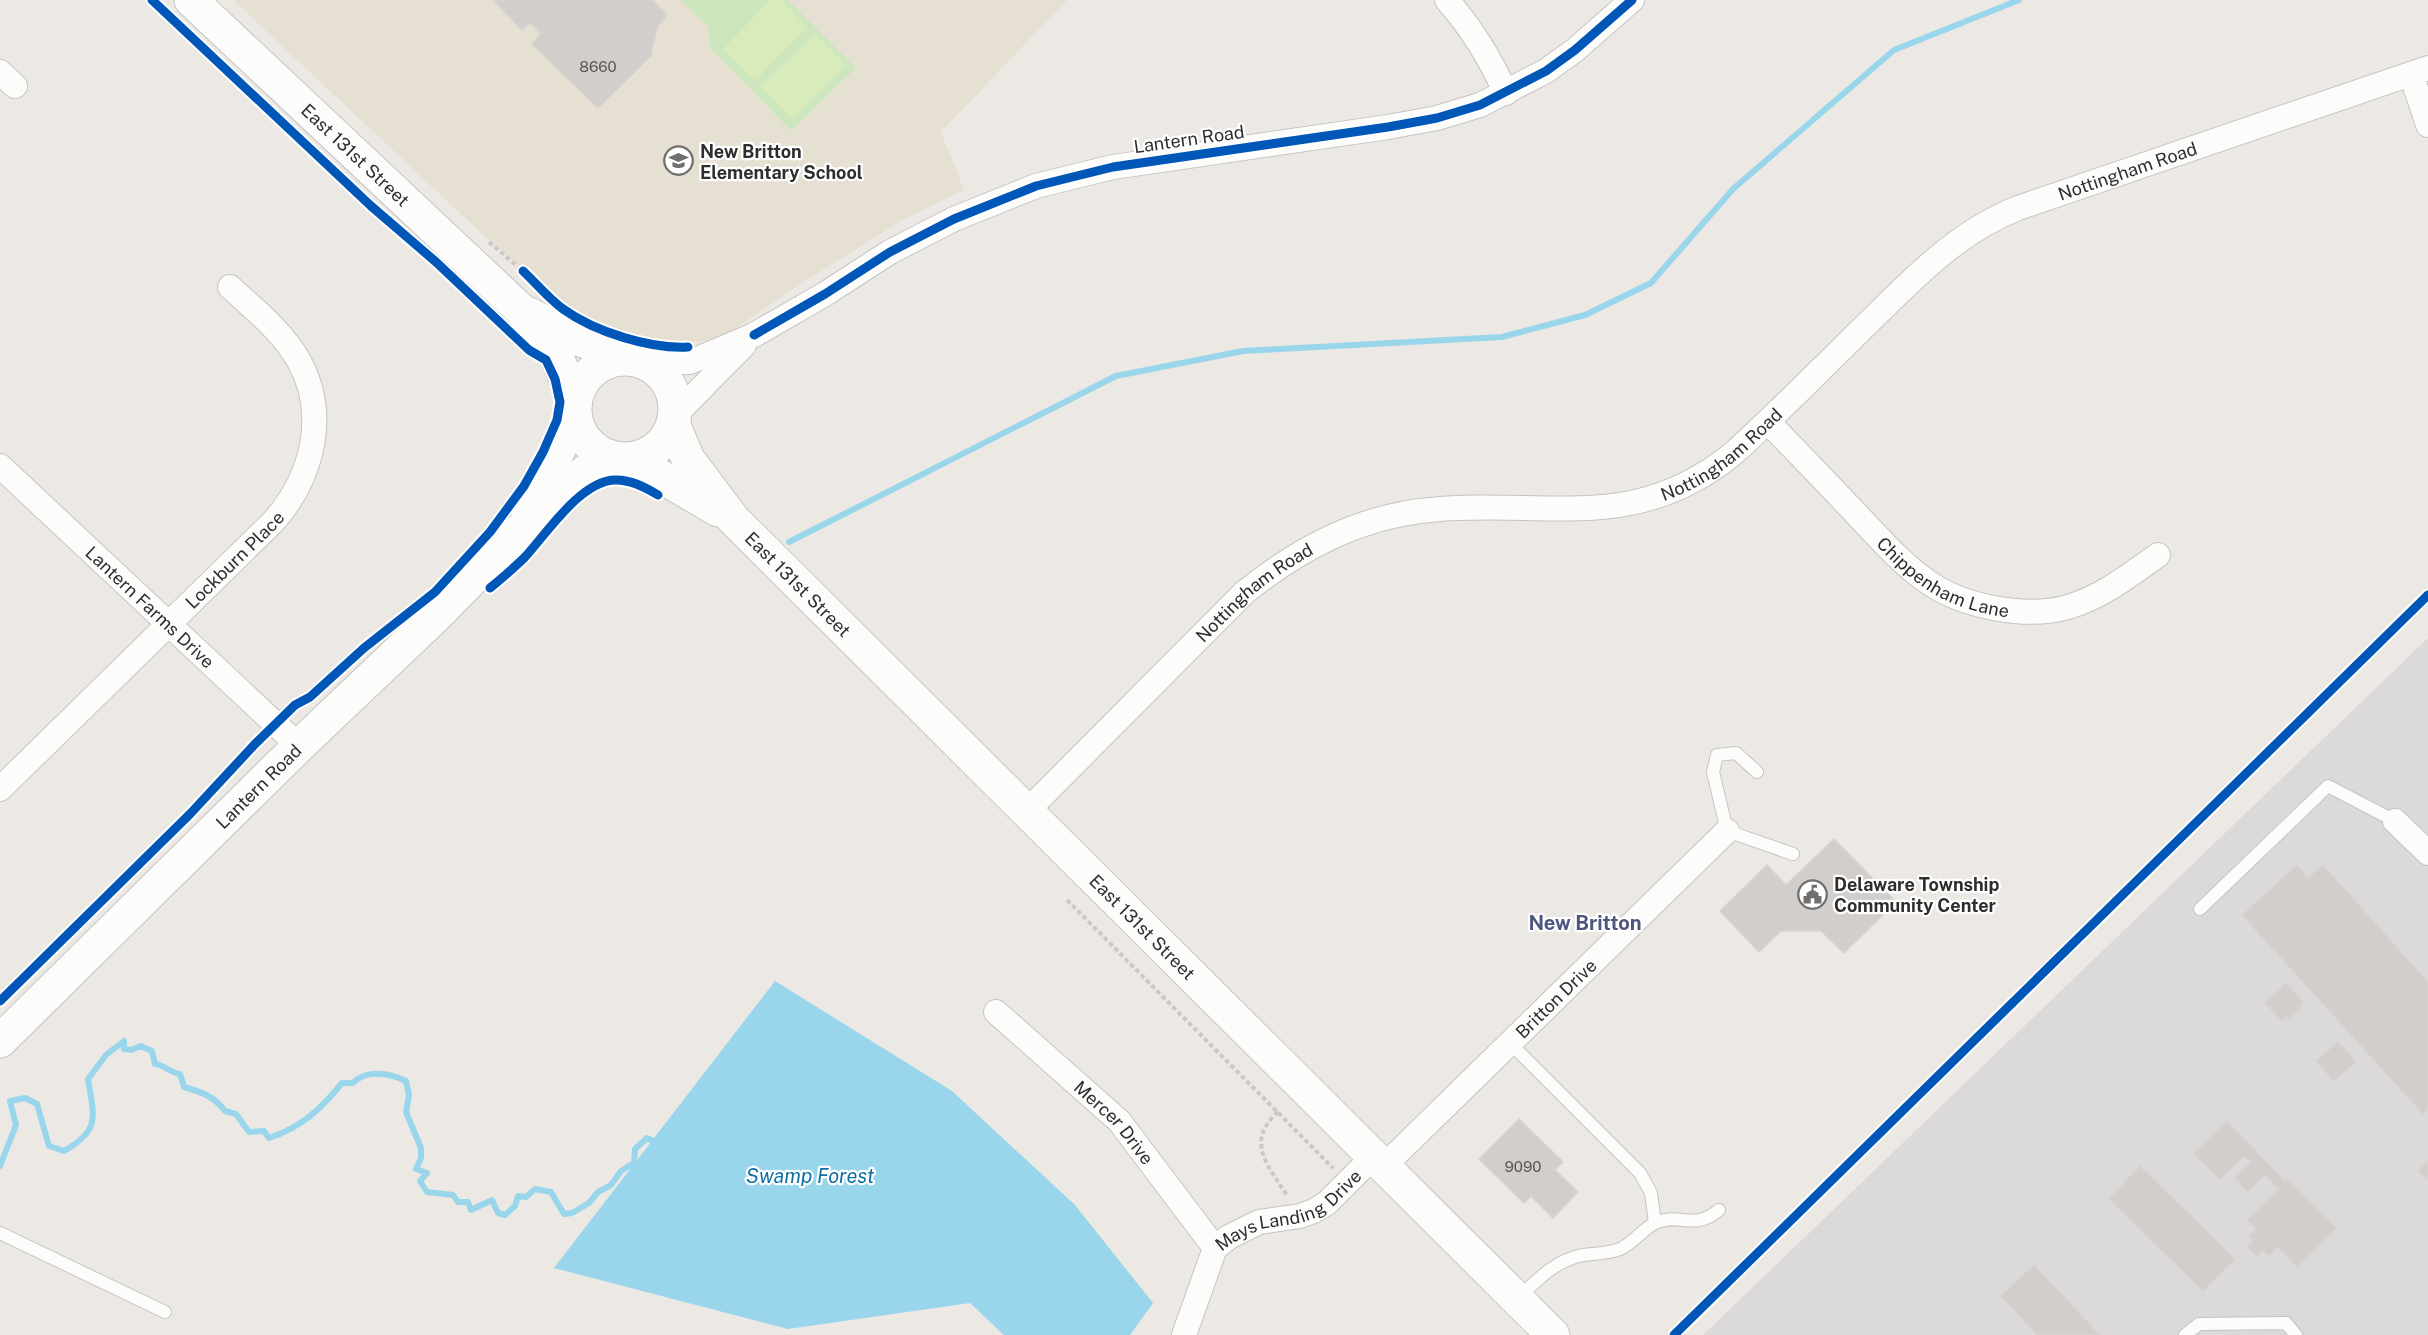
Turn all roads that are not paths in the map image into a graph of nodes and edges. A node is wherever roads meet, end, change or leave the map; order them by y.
1 (191, 0) edge
2 (1447, 0) edge
3 (1632, 0) edge
4 (2419, 71) edge
5 (1506, 93) junction
6 (2428, 125) edge
7 (230, 287) dead end
8 (522, 310) junction
9 (754, 335) junction
10 (638, 361) junction
11 (575, 410) junction
12 (674, 420) junction
13 (1768, 422) junction
14 (622, 458) junction
15 (0, 466) edge
16 (733, 519) junction
17 (517, 533) junction
18 (2158, 555) dead end
19 (169, 624) junction
20 (299, 746) junction
21 (1757, 772) dead end
22 (0, 789) edge
23 (1027, 811) junction
24 (2395, 821) joint
25 (1727, 831) junction
26 (2428, 853) edge
27 (1793, 854) dead end
28 (2200, 909) dead end
29 (996, 1012) dead end
30 (0, 1041) edge
31 (1510, 1043) junction
32 (1379, 1161) junction
33 (1719, 1210) dead end
34 (1655, 1223) junction
35 (0, 1233) edge
36 (1215, 1248) junction
37 (1517, 1299) junction
38 (165, 1312) dead end
39 (1184, 1335) edge
40 (1553, 1335) edge
41 (2185, 1335) edge
42 (2296, 1335) edge

1 - 8 street, East 131st Street
2 - 5 street
3 - 5 street, Lantern Road
4 - 6 street
4 - 13 street, Nottingham Road
5 - 9 street, Lantern Road
7 - 19 street, Lockburn Place
8 - 10 street, East 131st Street
8 - 11 street, East 131st Street
9 - 10 street, Lantern Road
9 - 12 street, Lantern Road
10 - 11 street
10 - 12 street
11 - 14 street
11 - 17 street, Lantern Road
12 - 14 street
12 - 16 street, East 131st Street
13 - 18 street, Chippenham Lane
13 - 23 street, Nottingham Road
14 - 16 street, East 131st Street
14 - 17 street, Lantern Road
15 - 19 street, Lantern Farms Drive
16 - 23 street, East 131st Street
17 - 20 street, Lantern Road
19 - 20 street, Lantern Farms Drive
19 - 22 street, Lockburn Place
20 - 30 street, Lantern Road
21 - 25 lane
23 - 32 street, East 131st Street
24 - 26 street
24 - 28 lane
25 - 27 lane
25 - 31 street, Britton Drive
29 - 36 street, Mercer Drive
31 - 32 street, Britton Drive
31 - 34 lane
32 - 36 street, Mays Landing Drive
32 - 37 street, East 131st Street
33 - 34 lane
34 - 37 lane
35 - 38 lane
36 - 39 street, Mays Landing Drive
37 - 40 street, East 131st Street
41 - 42 lane

